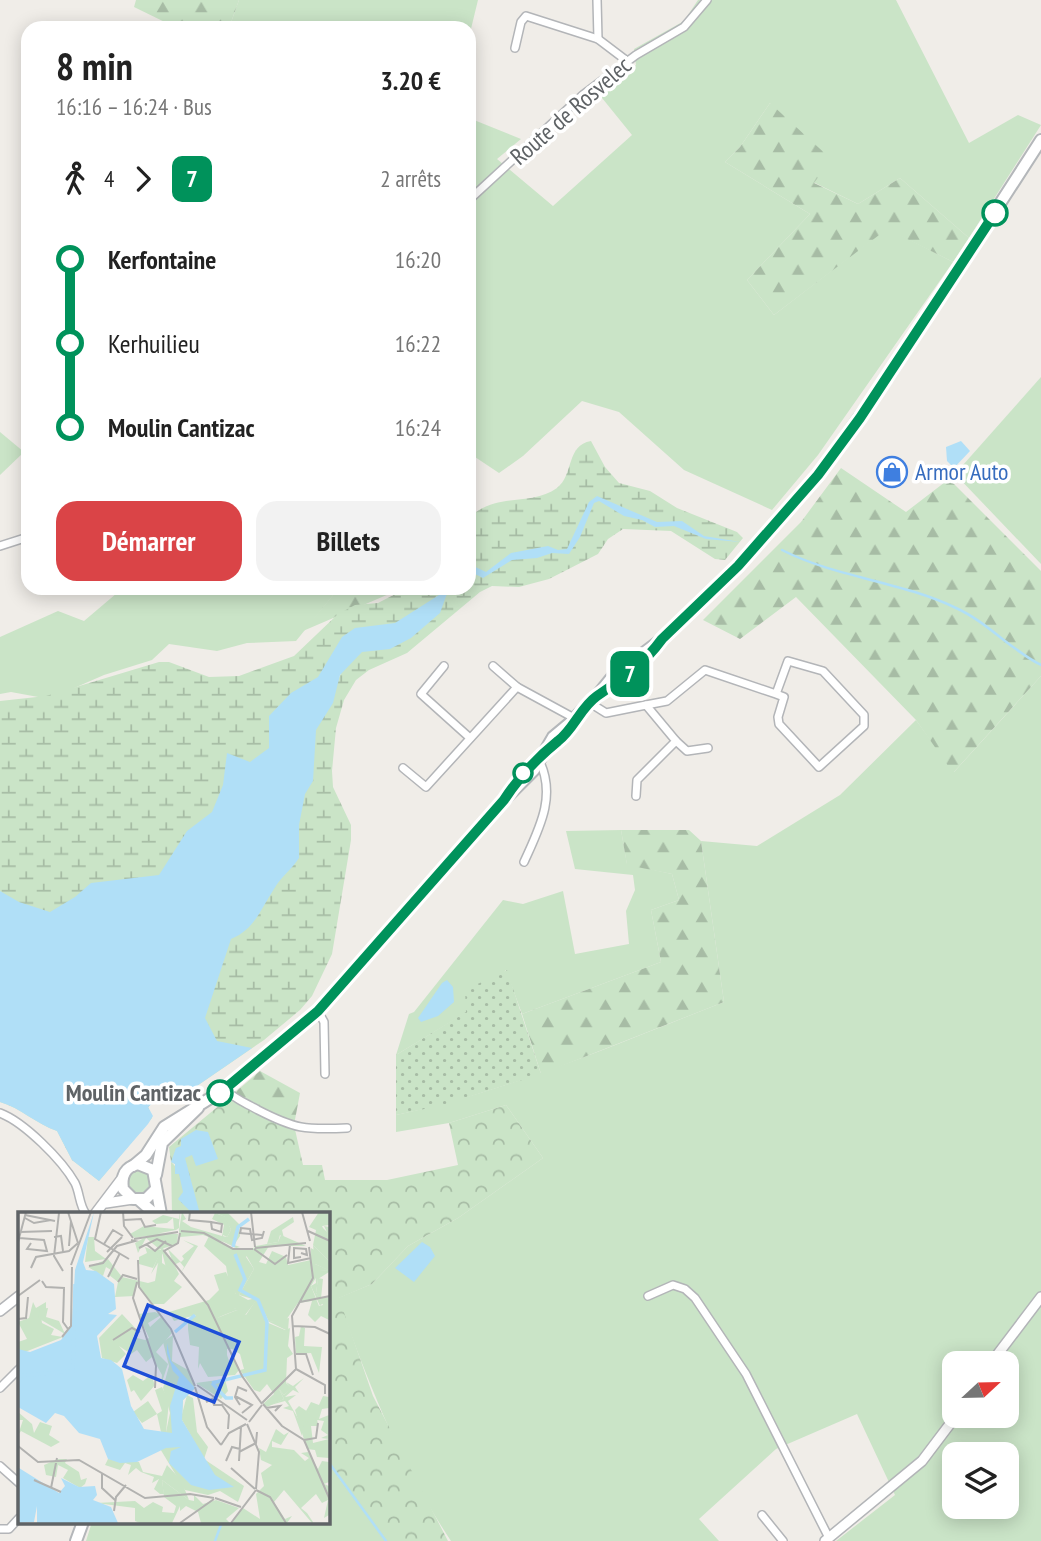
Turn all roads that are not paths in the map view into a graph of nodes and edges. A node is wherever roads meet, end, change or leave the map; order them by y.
1 (597, 0) edge
2 (707, 0) edge
3 (598, 39) junction
4 (516, 48) dead end
5 (627, 61) junction
6 (1041, 140) edge
7 (476, 194) edge
8 (21, 539) edge
9 (0, 546) edge
10 (444, 666) dead end
11 (493, 666) dead end
12 (517, 687) junction
13 (776, 694) junction
14 (593, 700) junction
15 (646, 705) junction
16 (573, 720) junction
17 (470, 738) junction
18 (677, 741) junction
19 (708, 748) dead end
20 (537, 761) junction
21 (402, 768) dead end
22 (636, 796) dead end
23 (524, 862) dead end
24 (318, 1011) junction
25 (325, 1074) dead end
26 (225, 1089) junction
27 (198, 1108) junction
28 (0, 1113) edge
29 (347, 1128) dead end
30 (133, 1166) junction
31 (124, 1175) junction
32 (156, 1175) junction
33 (156, 1189) junction
34 (136, 1199) junction
35 (104, 1204) junction
36 (85, 1212) edge
37 (97, 1212) edge
38 (152, 1212) edge
39 (161, 1212) edge
40 (648, 1296) dead end
41 (18, 1297) edge
42 (1041, 1297) edge
43 (0, 1311) edge
44 (1000, 1351) edge
45 (18, 1370) edge
46 (0, 1388) edge
47 (947, 1428) edge
48 (0, 1466) edge
49 (18, 1482) edge
50 (762, 1515) dead end
51 (18, 1519) edge
52 (82, 1524) edge
53 (0, 1529) edge
54 (827, 1539) edge
55 (76, 1541) edge
56 (783, 1541) edge

1 - 3 street
2 - 5 street, Route de Rosvelec
3 - 4 street
3 - 5 street
5 - 7 street, Route de Rosvelec
6 - 14 main road
8 - 9 street
10 - 17 street
11 - 12 street
12 - 16 street
12 - 17 street
13 - 13 street
13 - 15 street
14 - 15 street
14 - 16 main road
15 - 18 street
16 - 20 main road
17 - 21 street
18 - 19 street
18 - 22 street
20 - 23 street
20 - 24 main road
24 - 25 street
24 - 26 main road
26 - 27 main road
26 - 29 street
27 - 30 main road
27 - 32 main road
28 - 36 street
30 - 31 main road
30 - 32 main road
31 - 34 main road
31 - 35 street
32 - 33 main road
33 - 34 main road
33 - 39 main road
34 - 35 street
34 - 38 main road
35 - 37 street
40 - 54 street
41 - 43 street
42 - 44 street
45 - 46 street
47 - 54 street
48 - 49 street
50 - 56 street
51 - 53 street
52 - 55 main road

